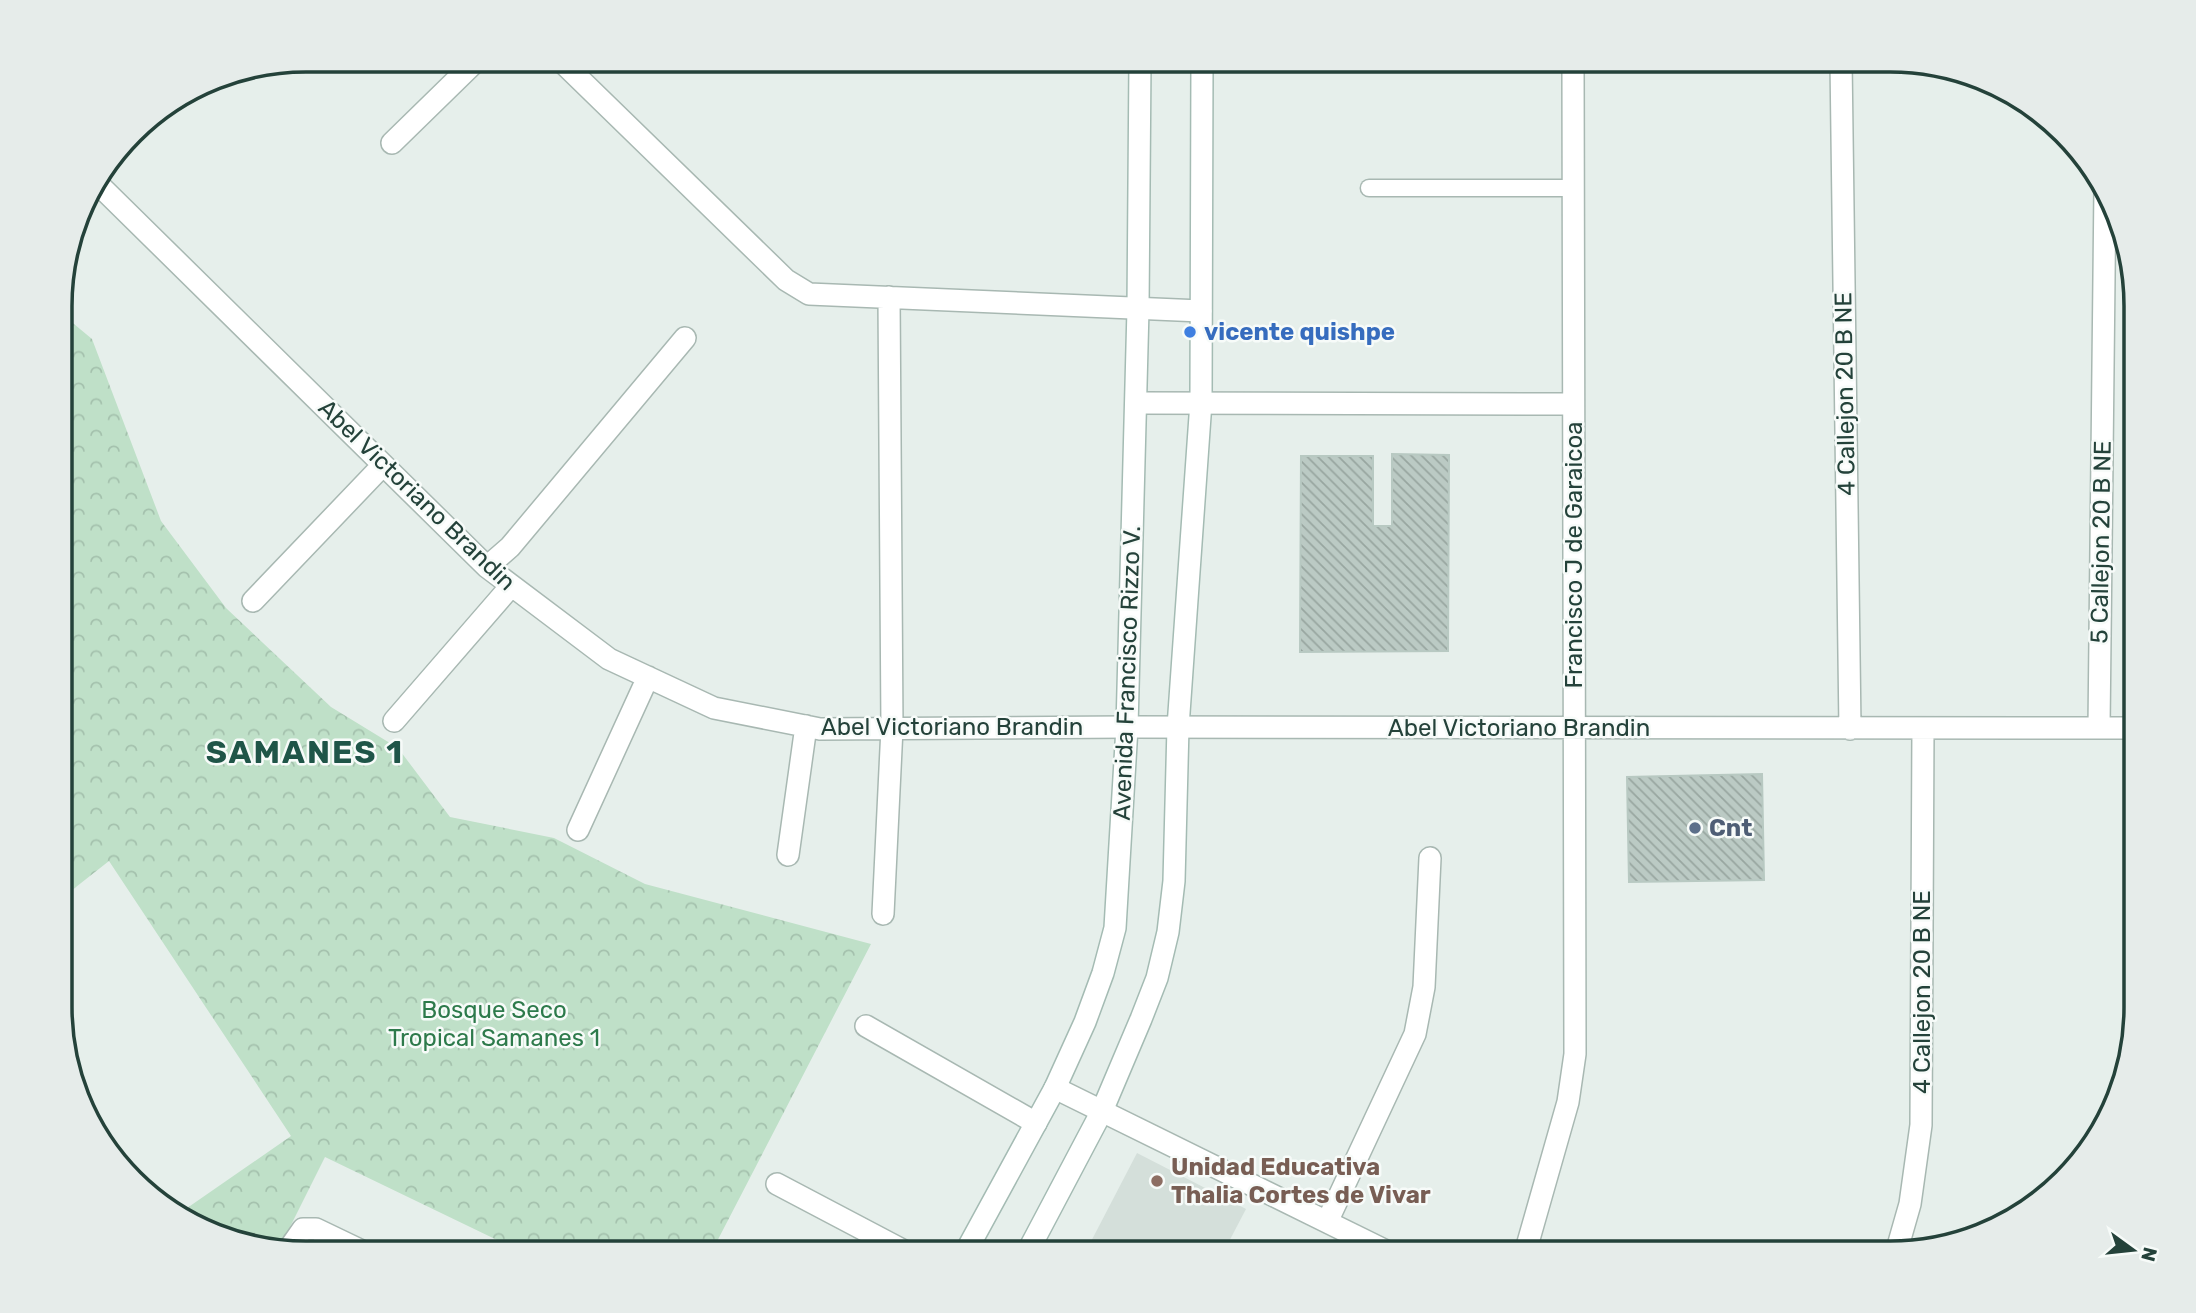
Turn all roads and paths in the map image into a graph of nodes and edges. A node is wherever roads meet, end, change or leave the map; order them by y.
1 (465, 72) edge
2 (572, 72) edge
3 (1140, 72) edge
4 (1202, 72) edge
5 (1573, 72) edge
6 (1841, 72) edge
7 (392, 143) dead end
8 (1369, 188) dead end
9 (1573, 188) junction
10 (103, 189) edge
11 (2105, 213) edge
12 (889, 297) junction
13 (1138, 309) junction
14 (1201, 311) junction
15 (685, 338) dead end
16 (1202, 402) junction
17 (1136, 403) junction
18 (1573, 404) junction
19 (383, 465) junction
20 (487, 567) junction
21 (511, 586) junction
22 (253, 601) dead end
23 (648, 677) junction
24 (394, 721) dead end
25 (806, 726) junction
26 (1127, 727) junction
27 (1178, 727) junction
28 (892, 728) junction
29 (1574, 728) junction
30 (1923, 728) junction
31 (2099, 728) junction
32 (1850, 729) junction
33 (2124, 729) edge
34 (578, 830) dead end
35 (788, 855) dead end
36 (1430, 858) dead end
37 (883, 915) dead end
38 (866, 1026) dead end
39 (1055, 1088) junction
40 (1102, 1111) junction
41 (1036, 1123) junction
42 (777, 1184) dead end
43 (1327, 1222) junction
44 (295, 1240) edge
45 (340, 1241) edge
46 (885, 1241) edge
47 (972, 1241) edge
48 (1033, 1241) edge
49 (1366, 1241) edge
50 (1528, 1241) edge
51 (1899, 1241) edge

1 - 7 street
2 - 12 street
3 - 13 street, Avenida Francisco Rizzo V.
4 - 14 street
5 - 9 street, Francisco J de Garaicoa
6 - 32 street, 4 Callejon 20 B NE
8 - 9 lane
9 - 18 street, Francisco J de Garaicoa
10 - 19 street, Abel Victoriano Brandin
11 - 31 street, 5 Callejon 20 B NE
12 - 13 street
12 - 28 street
13 - 14 street
13 - 17 street, Avenida Francisco Rizzo V.
14 - 16 street
15 - 20 street
16 - 17 street
16 - 18 street
16 - 27 street
17 - 26 street, Avenida Francisco Rizzo V.
18 - 29 street, Francisco J de Garaicoa
19 - 20 street, Abel Victoriano Brandin
19 - 22 street
20 - 21 street, Abel Victoriano Brandin
21 - 23 street, Abel Victoriano Brandin
21 - 24 street
23 - 25 street, Abel Victoriano Brandin
23 - 34 street
25 - 28 street, Abel Victoriano Brandin
25 - 35 street
26 - 27 street, Abel Victoriano Brandin
26 - 28 street, Abel Victoriano Brandin
26 - 39 street, Avenida Francisco Rizzo V.
27 - 29 street, Abel Victoriano Brandin
27 - 40 street
28 - 37 street
29 - 32 street, Abel Victoriano Brandin
29 - 50 street, Francisco J de Garaicoa
30 - 31 street, Abel Victoriano Brandin
30 - 32 street, Abel Victoriano Brandin
30 - 51 street, 4 Callejon 20 B NE
31 - 33 street, Abel Victoriano Brandin
36 - 43 street
38 - 41 street
39 - 40 street
39 - 41 street, Avenida Francisco Rizzo V.
40 - 43 street
40 - 48 street
41 - 47 street, Avenida Francisco Rizzo V.
42 - 46 street
43 - 49 street
44 - 45 street

